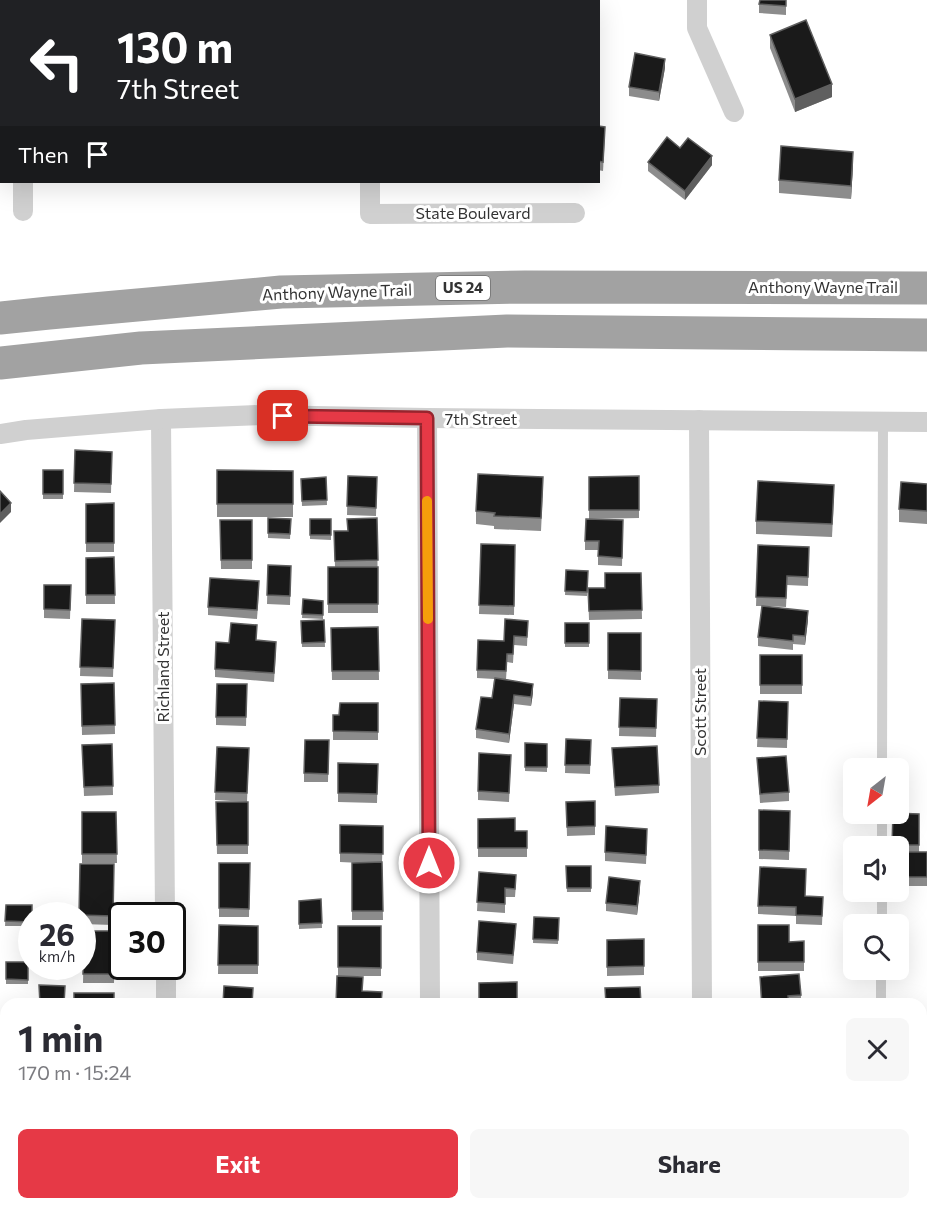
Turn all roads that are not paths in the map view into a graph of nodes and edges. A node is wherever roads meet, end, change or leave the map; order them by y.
1 (697, 0) edge
2 (734, 112) dead end
3 (23, 183) edge
4 (370, 183) edge
5 (23, 210) dead end
6 (576, 213) dead end
7 (927, 288) edge
8 (0, 318) edge
9 (927, 335) edge
10 (0, 363) edge
11 (427, 418) junction
12 (161, 419) junction
13 (699, 420) junction
14 (883, 422) junction
15 (927, 422) edge
16 (0, 434) edge
17 (882, 758) edge
18 (165, 902) edge
19 (165, 980) edge
20 (881, 980) edge
21 (166, 998) edge
22 (430, 998) edge
23 (702, 998) edge
24 (881, 998) edge

1 - 2 street
3 - 5 street
4 - 6 street, State Boulevard
7 - 8 highway, Anthony Wayne Trail / US 24
9 - 10 highway
11 - 12 street, 7th Street
11 - 13 street, 7th Street
11 - 22 street
12 - 16 street, 7th Street
12 - 18 street, Richland Street
13 - 14 street, 7th Street
13 - 23 street, Scott Street
14 - 15 street, 7th Street
14 - 17 lane
19 - 21 street
20 - 24 lane

